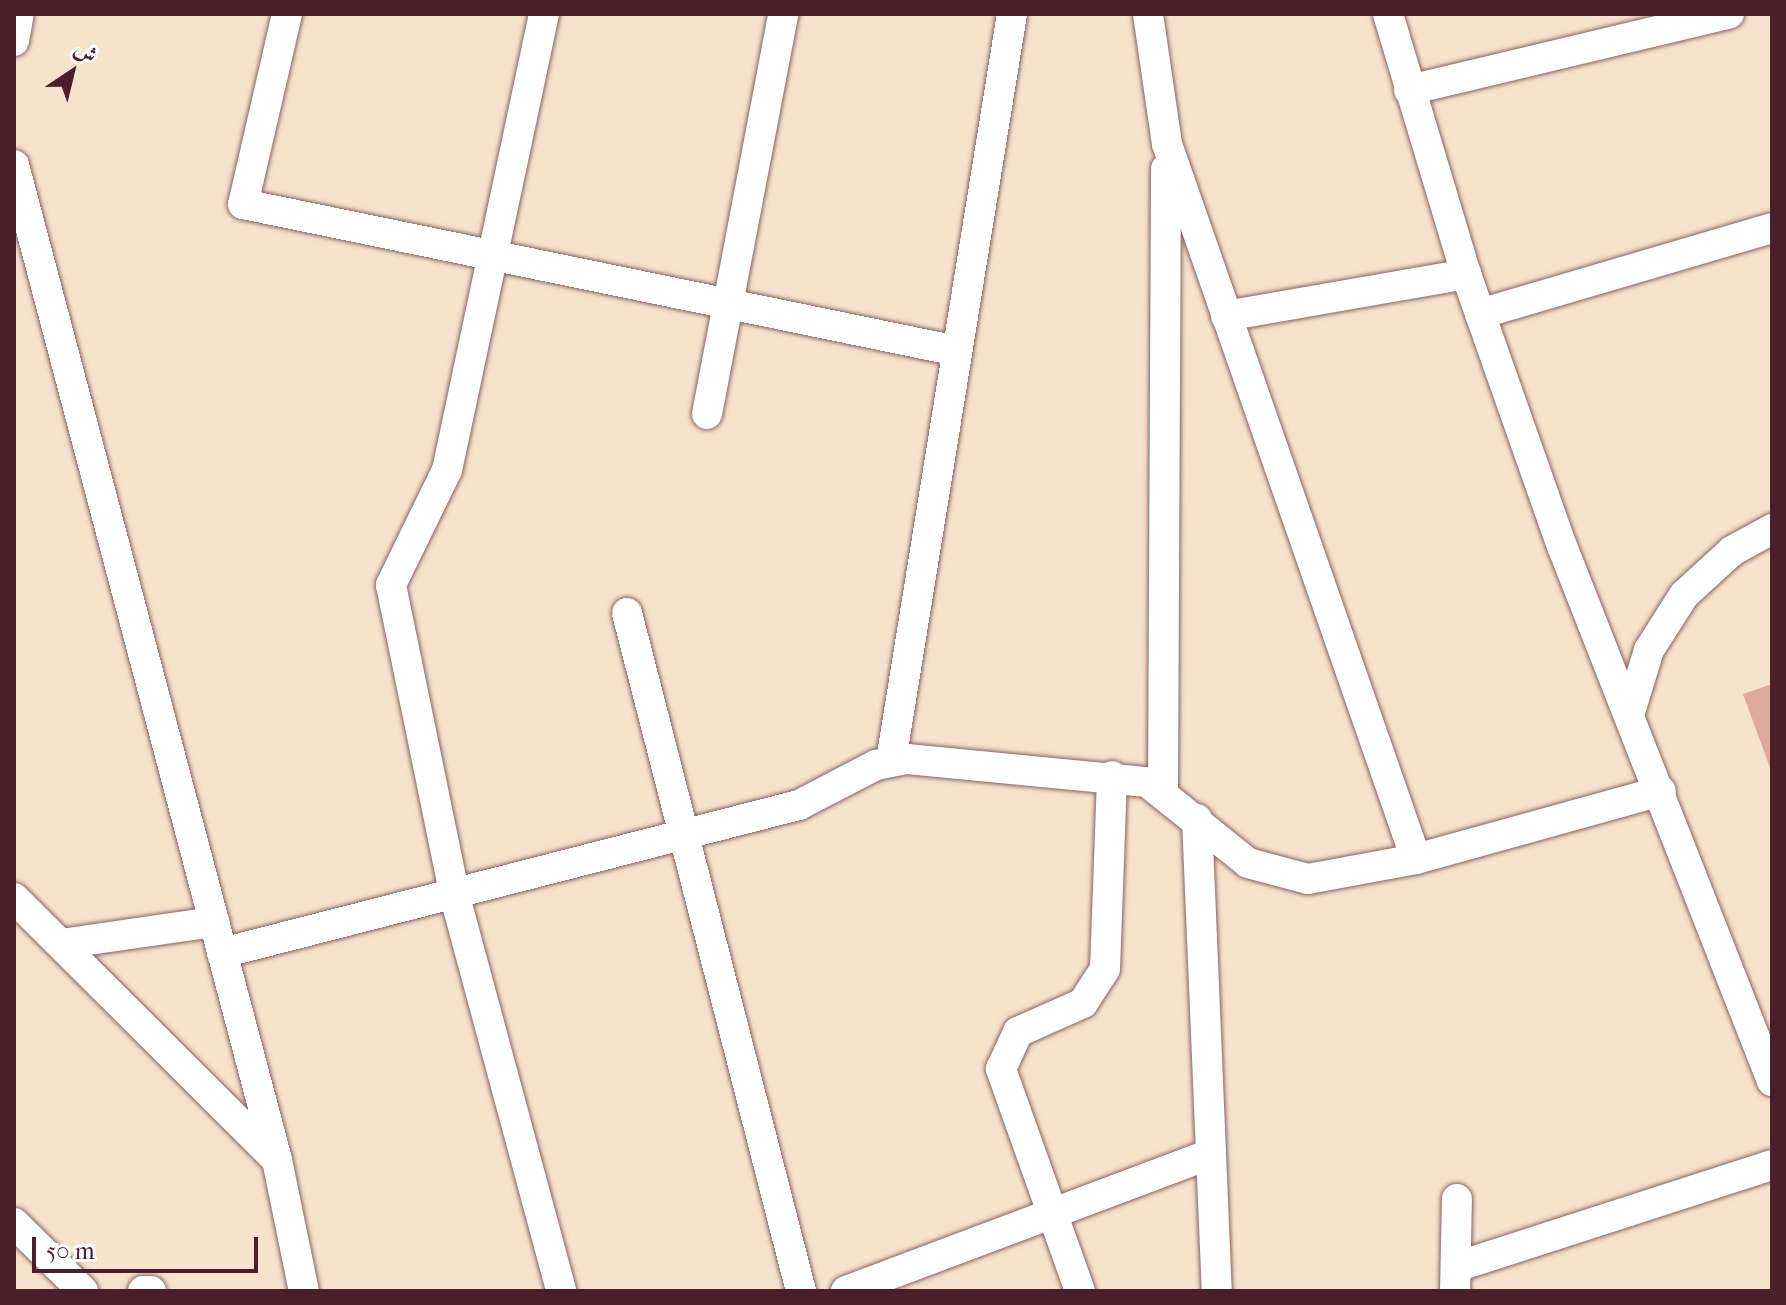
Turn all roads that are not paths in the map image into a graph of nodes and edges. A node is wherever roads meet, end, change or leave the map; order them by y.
1 (19, 14) edge
2 (287, 14) edge
3 (544, 14) edge
4 (783, 14) edge
5 (1012, 14) edge
6 (1148, 14) edge
7 (1388, 14) edge
8 (1729, 14) edge
9 (14, 41) edge
10 (1409, 90) junction
11 (1167, 144) junction
12 (14, 168) edge
13 (1772, 228) edge
14 (491, 255) junction
15 (1466, 274) junction
16 (728, 303) junction
17 (1480, 314) junction
18 (1226, 316) junction
19 (957, 351) junction
20 (707, 414) dead end
21 (1772, 529) edge
22 (627, 613) dead end
23 (1630, 712) junction
24 (891, 761) junction
25 (1112, 776) junction
26 (1163, 790) junction
27 (1661, 791) junction
28 (1197, 819) junction
29 (682, 836) junction
30 (1416, 859) junction
31 (455, 897) junction
32 (19, 915) edge
33 (214, 922) junction
34 (61, 944) junction
35 (222, 953) junction
36 (1772, 1081) edge
37 (1211, 1154) junction
38 (277, 1160) junction
39 (1772, 1165) edge
40 (1457, 1199) dead end
41 (1052, 1214) junction
42 (14, 1223) edge
43 (1455, 1279) edge
44 (83, 1291) edge
45 (143, 1291) edge
46 (151, 1291) edge
47 (304, 1291) edge
48 (561, 1291) edge
49 (801, 1291) edge
50 (846, 1291) edge
51 (1080, 1291) edge
52 (1217, 1291) edge

1 - 9 street
2 - 14 street
3 - 14 street
4 - 16 street
5 - 19 street
6 - 11 street
7 - 10 street
8 - 10 street
10 - 15 street
11 - 18 street
11 - 26 street
12 - 33 street
13 - 17 street
14 - 16 street
14 - 31 street
15 - 17 street
15 - 18 street
16 - 19 street
16 - 20 street
17 - 23 street
18 - 30 street
19 - 24 street
21 - 23 street
22 - 29 street
23 - 27 street
24 - 25 street
24 - 29 street
25 - 26 street
25 - 41 street
26 - 28 street
27 - 30 street
27 - 36 street
28 - 30 street
28 - 37 street
29 - 31 street
29 - 49 street
31 - 35 street
31 - 48 street
32 - 34 street
33 - 34 street
33 - 35 street
34 - 38 street
35 - 38 street
37 - 41 street
37 - 52 street
38 - 47 street
39 - 43 street
40 - 43 street
41 - 50 street
41 - 51 street
42 - 44 street
45 - 46 street

